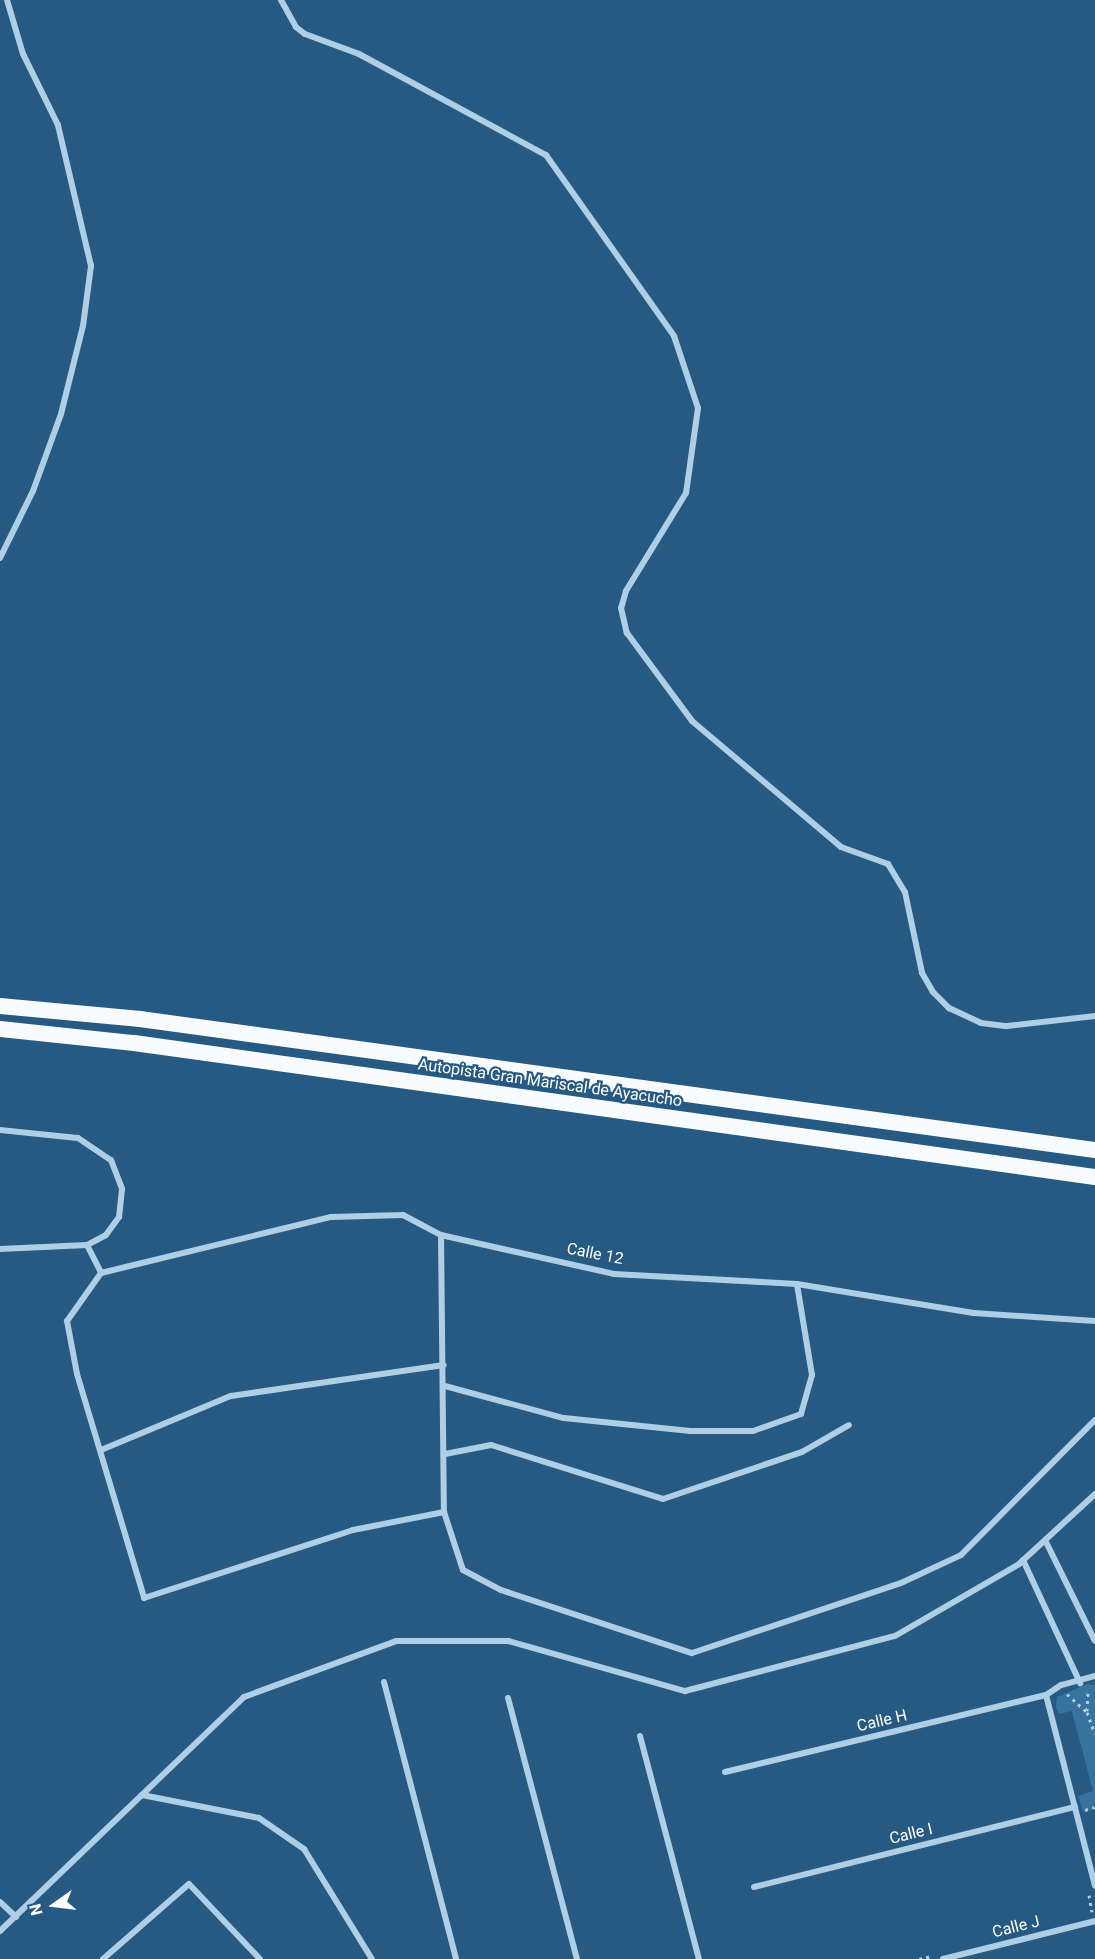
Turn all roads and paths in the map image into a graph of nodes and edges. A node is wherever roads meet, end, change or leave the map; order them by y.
1 (7, 0) edge
2 (281, 0) edge
3 (0, 558) edge
4 (0, 1006) edge
5 (1095, 1016) edge
6 (0, 1029) edge
7 (0, 1130) edge
8 (1095, 1150) edge
9 (1095, 1177) edge
10 (441, 1235) junction
11 (87, 1245) junction
12 (0, 1249) edge
13 (101, 1273) junction
14 (797, 1284) junction
15 (1095, 1321) edge
16 (444, 1365) junction
17 (445, 1386) junction
18 (1095, 1420) edge
19 (849, 1425) dead end
20 (101, 1450) junction
21 (445, 1454) junction
22 (1095, 1494) edge
23 (444, 1512) junction
24 (1046, 1542) junction
25 (1023, 1560) junction
26 (1093, 1634) edge
27 (1095, 1641) edge
28 (1095, 1676) edge
29 (384, 1682) dead end
30 (1080, 1683) junction
31 (1088, 1689) dead end
32 (1067, 1694) dead end
33 (1046, 1695) junction
34 (508, 1698) dead end
35 (1087, 1712) junction
36 (1095, 1734) edge
37 (640, 1736) dead end
38 (725, 1772) dead end
39 (142, 1795) junction
40 (1075, 1807) junction
41 (1095, 1807) edge
42 (1084, 1810) dead end
43 (1095, 1886) edge
44 (754, 1887) dead end
45 (1087, 1888) dead end
46 (0, 1902) edge
47 (16, 1917) junction
48 (1092, 1919) edge
49 (0, 1931) edge
50 (943, 1956) edge
51 (105, 1958) edge
52 (260, 1959) edge
53 (372, 1959) edge
54 (456, 1959) edge
55 (577, 1959) edge
56 (699, 1959) edge
57 (919, 1959) edge

1 - 3 street
2 - 5 street
4 - 8 highway, Autopista Gran Mariscal de Ayacucho
6 - 9 highway, Autopista Gran Mariscal de Ayacucho
7 - 11 street
10 - 13 street, Calle 12
10 - 14 street, Calle 12
10 - 16 street
11 - 12 street
11 - 13 street
13 - 20 street
14 - 15 street, Calle 12
14 - 17 street
16 - 17 street
16 - 20 street
17 - 21 street
18 - 23 street
19 - 21 street
20 - 23 street
21 - 23 street
22 - 24 street
24 - 25 street
24 - 26 street
25 - 30 street
25 - 39 street
26 - 27 street
28 - 30 street, Calle H
29 - 54 street
30 - 33 street, Calle H
31 - 35 path
32 - 35 path
33 - 38 street, Calle H
33 - 40 street
34 - 55 street
35 - 36 path
37 - 56 street
39 - 47 street
39 - 53 street
40 - 43 street
40 - 44 street, Calle I
41 - 42 path
45 - 48 path
46 - 47 street
47 - 49 street
48 - 50 street, Calle J
50 - 57 path
51 - 52 street

